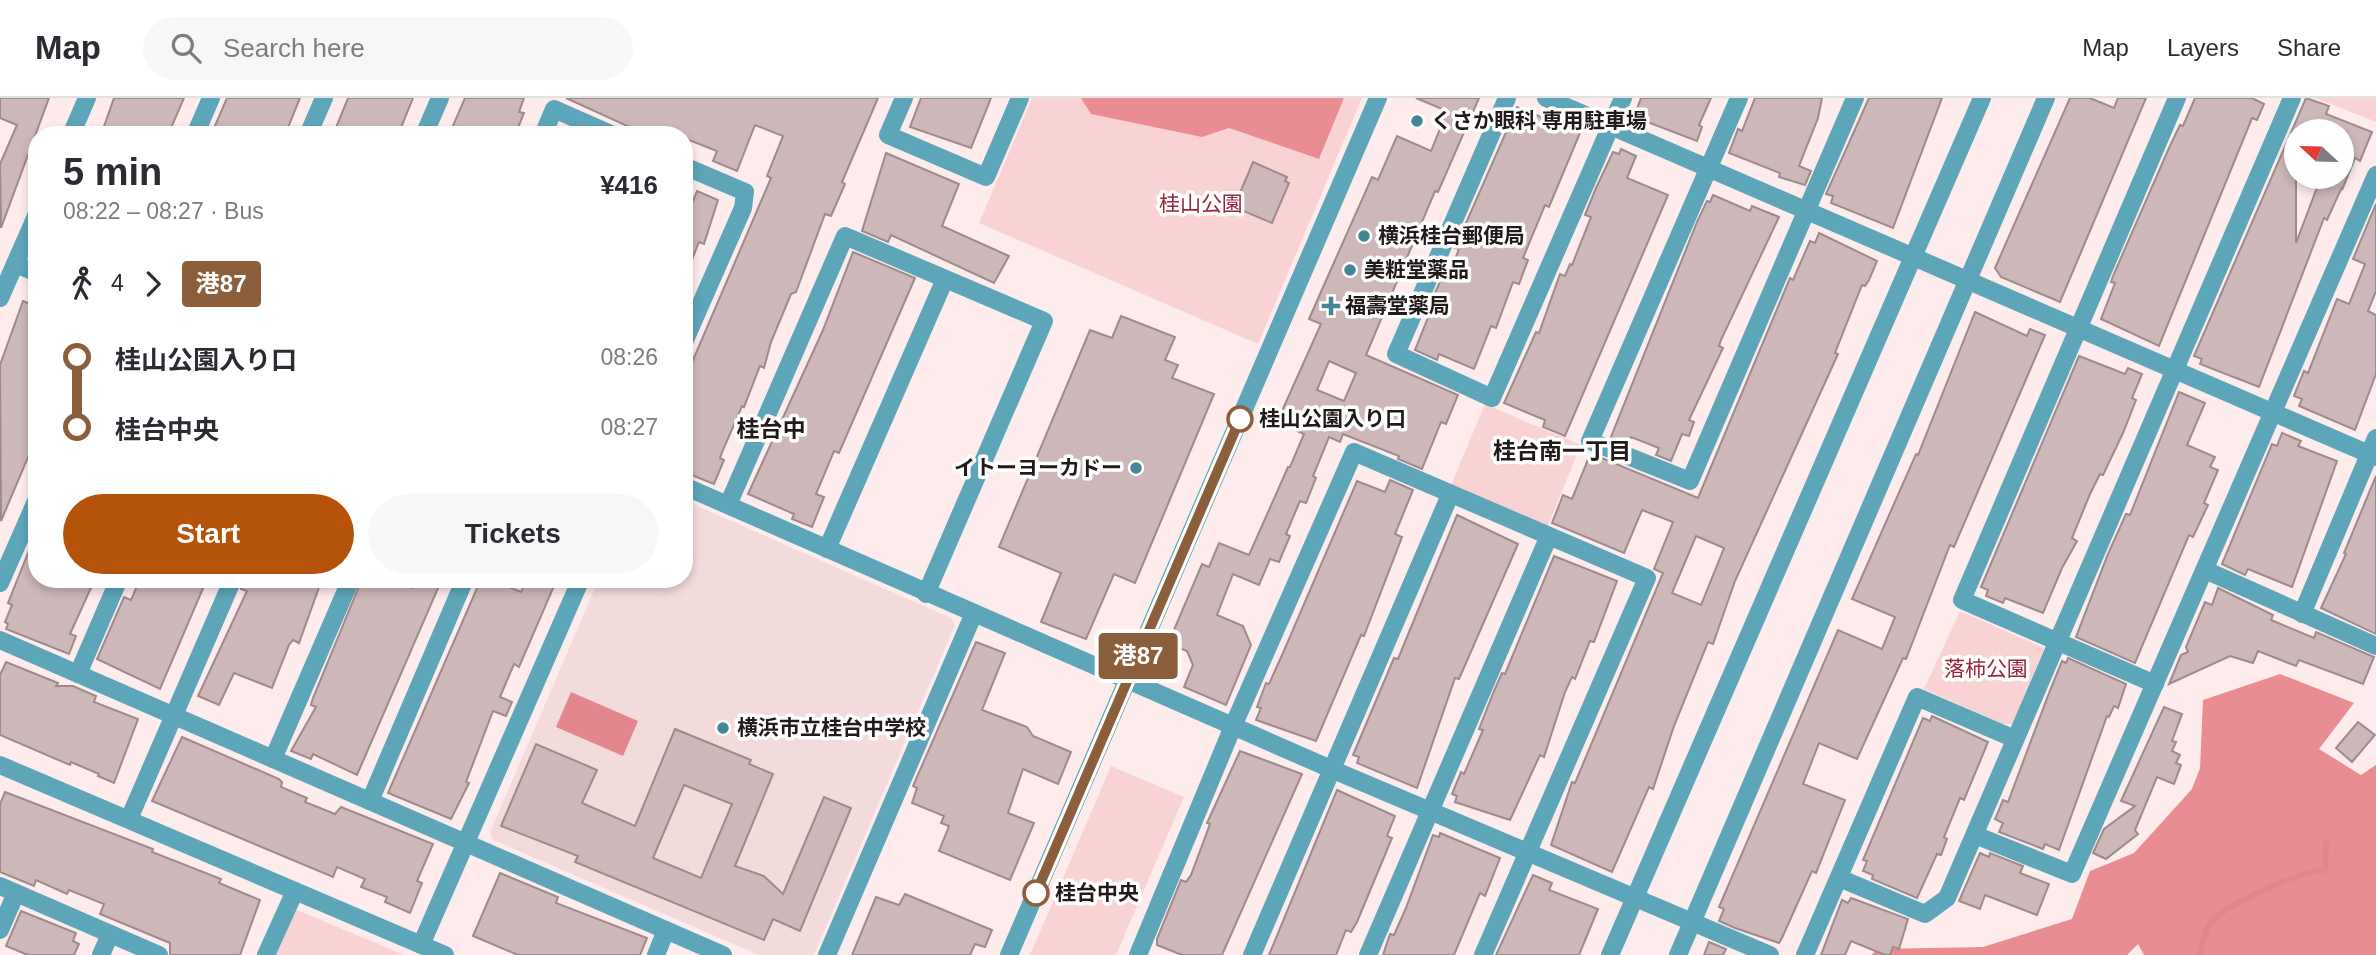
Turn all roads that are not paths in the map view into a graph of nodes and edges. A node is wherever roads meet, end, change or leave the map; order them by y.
1 (87, 98) edge
2 (211, 98) edge
3 (324, 98) edge
4 (440, 98) edge
5 (904, 98) edge
6 (1020, 98) edge
7 (1378, 98) edge
8 (1507, 98) edge
9 (1546, 98) edge
10 (1623, 98) edge
11 (1739, 98) edge
12 (1855, 98) edge
13 (1982, 98) edge
14 (2046, 98) edge
15 (2177, 98) edge
16 (2292, 98) edge
17 (75, 126) edge
18 (199, 126) edge
19 (312, 126) edge
20 (428, 126) edge
21 (547, 126) edge
22 (593, 126) edge
23 (1611, 126) junction
24 (1709, 169) junction
25 (693, 170) edge
26 (2376, 175) edge
27 (1806, 210) junction
28 (28, 234) edge
29 (1914, 257) junction
30 (15, 264) junction
31 (28, 269) edge
32 (946, 279) junction
33 (1969, 282) junction
34 (0, 298) edge
35 (693, 322) edge
36 (2076, 328) junction
37 (2174, 370) junction
38 (2272, 413) junction
39 (2374, 450) edge
40 (693, 490) edge
41 (1450, 495) junction
42 (728, 505) junction
43 (28, 519) edge
44 (1548, 538) junction
45 (827, 549) junction
46 (2205, 570) junction
47 (0, 583) edge
48 (114, 588) edge
49 (229, 588) edge
50 (347, 588) edge
51 (461, 588) edge
52 (577, 588) edge
53 (926, 593) junction
54 (974, 613) junction
55 (2302, 614) junction
56 (0, 640) edge
57 (2057, 640) junction
58 (2376, 646) edge
59 (78, 674) junction
60 (1129, 678) junction
61 (2155, 684) junction
62 (174, 716) junction
63 (1234, 724) junction
64 (2015, 739) junction
65 (273, 759) junction
66 (0, 765) edge
67 (1331, 769) junction
68 (370, 802) junction
69 (1431, 811) junction
70 (129, 819) junction
71 (1975, 835) junction
72 (466, 843) junction
73 (1529, 852) junction
74 (1839, 878) junction
75 (8, 890) edge
76 (295, 891) junction
77 (1634, 898) junction
78 (1692, 922) junction
79 (0, 930) edge
80 (666, 930) junction
81 (110, 934) junction
82 (421, 945) junction
83 (1142, 954) edge
84 (101, 955) edge
85 (159, 955) edge
86 (266, 955) edge
87 (445, 955) edge
88 (656, 955) edge
89 (723, 955) edge
90 (827, 955) edge
91 (1009, 955) edge
92 (1252, 955) edge
93 (1368, 955) edge
94 (1483, 955) edge
95 (1610, 955) edge
96 (1678, 955) edge
97 (1770, 955) edge
98 (1805, 955) edge

1 - 17 street
2 - 18 street
3 - 19 street
4 - 20 street
5 - 6 street
7 - 60 street
8 - 23 street
9 - 23 street
10 - 23 street
11 - 24 street
12 - 27 street
13 - 29 street
14 - 33 street
15 - 36 street
16 - 37 street
21 - 22 street
23 - 24 street
24 - 27 street
24 - 27 street
25 - 35 street
26 - 38 street
27 - 29 street
28 - 30 street
29 - 33 street
29 - 77 street
30 - 31 street
30 - 34 street
32 - 42 street
32 - 45 street
32 - 53 street
33 - 36 street
33 - 78 street
36 - 37 street
36 - 57 street
37 - 38 street
37 - 57 street
38 - 39 street
38 - 46 street
39 - 55 street
40 - 42 street
41 - 44 street
41 - 63 street
41 - 67 street
42 - 45 street
43 - 47 street
44 - 69 street
44 - 73 street
45 - 53 street
46 - 55 street
46 - 61 street
48 - 59 street
49 - 62 street
50 - 65 street
51 - 68 street
52 - 72 street
53 - 54 street
54 - 60 street
54 - 90 street
55 - 58 street
56 - 59 street
57 - 61 street
57 - 64 street
59 - 62 street
60 - 63 street
60 - 91 street
61 - 71 street
62 - 65 street
62 - 70 street
63 - 67 street
63 - 83 street
64 - 71 street
64 - 74 street
65 - 68 street
66 - 70 street
67 - 69 street
67 - 92 street
68 - 72 street
69 - 73 street
69 - 93 street
70 - 76 street
71 - 74 street
72 - 80 street
72 - 82 street
73 - 77 street
73 - 94 street
74 - 98 street
75 - 79 street
75 - 81 street
76 - 82 street
76 - 86 street
77 - 78 street
77 - 95 street
78 - 96 street
78 - 97 street
80 - 88 street
80 - 89 street
81 - 84 street
81 - 85 street
82 - 87 street

